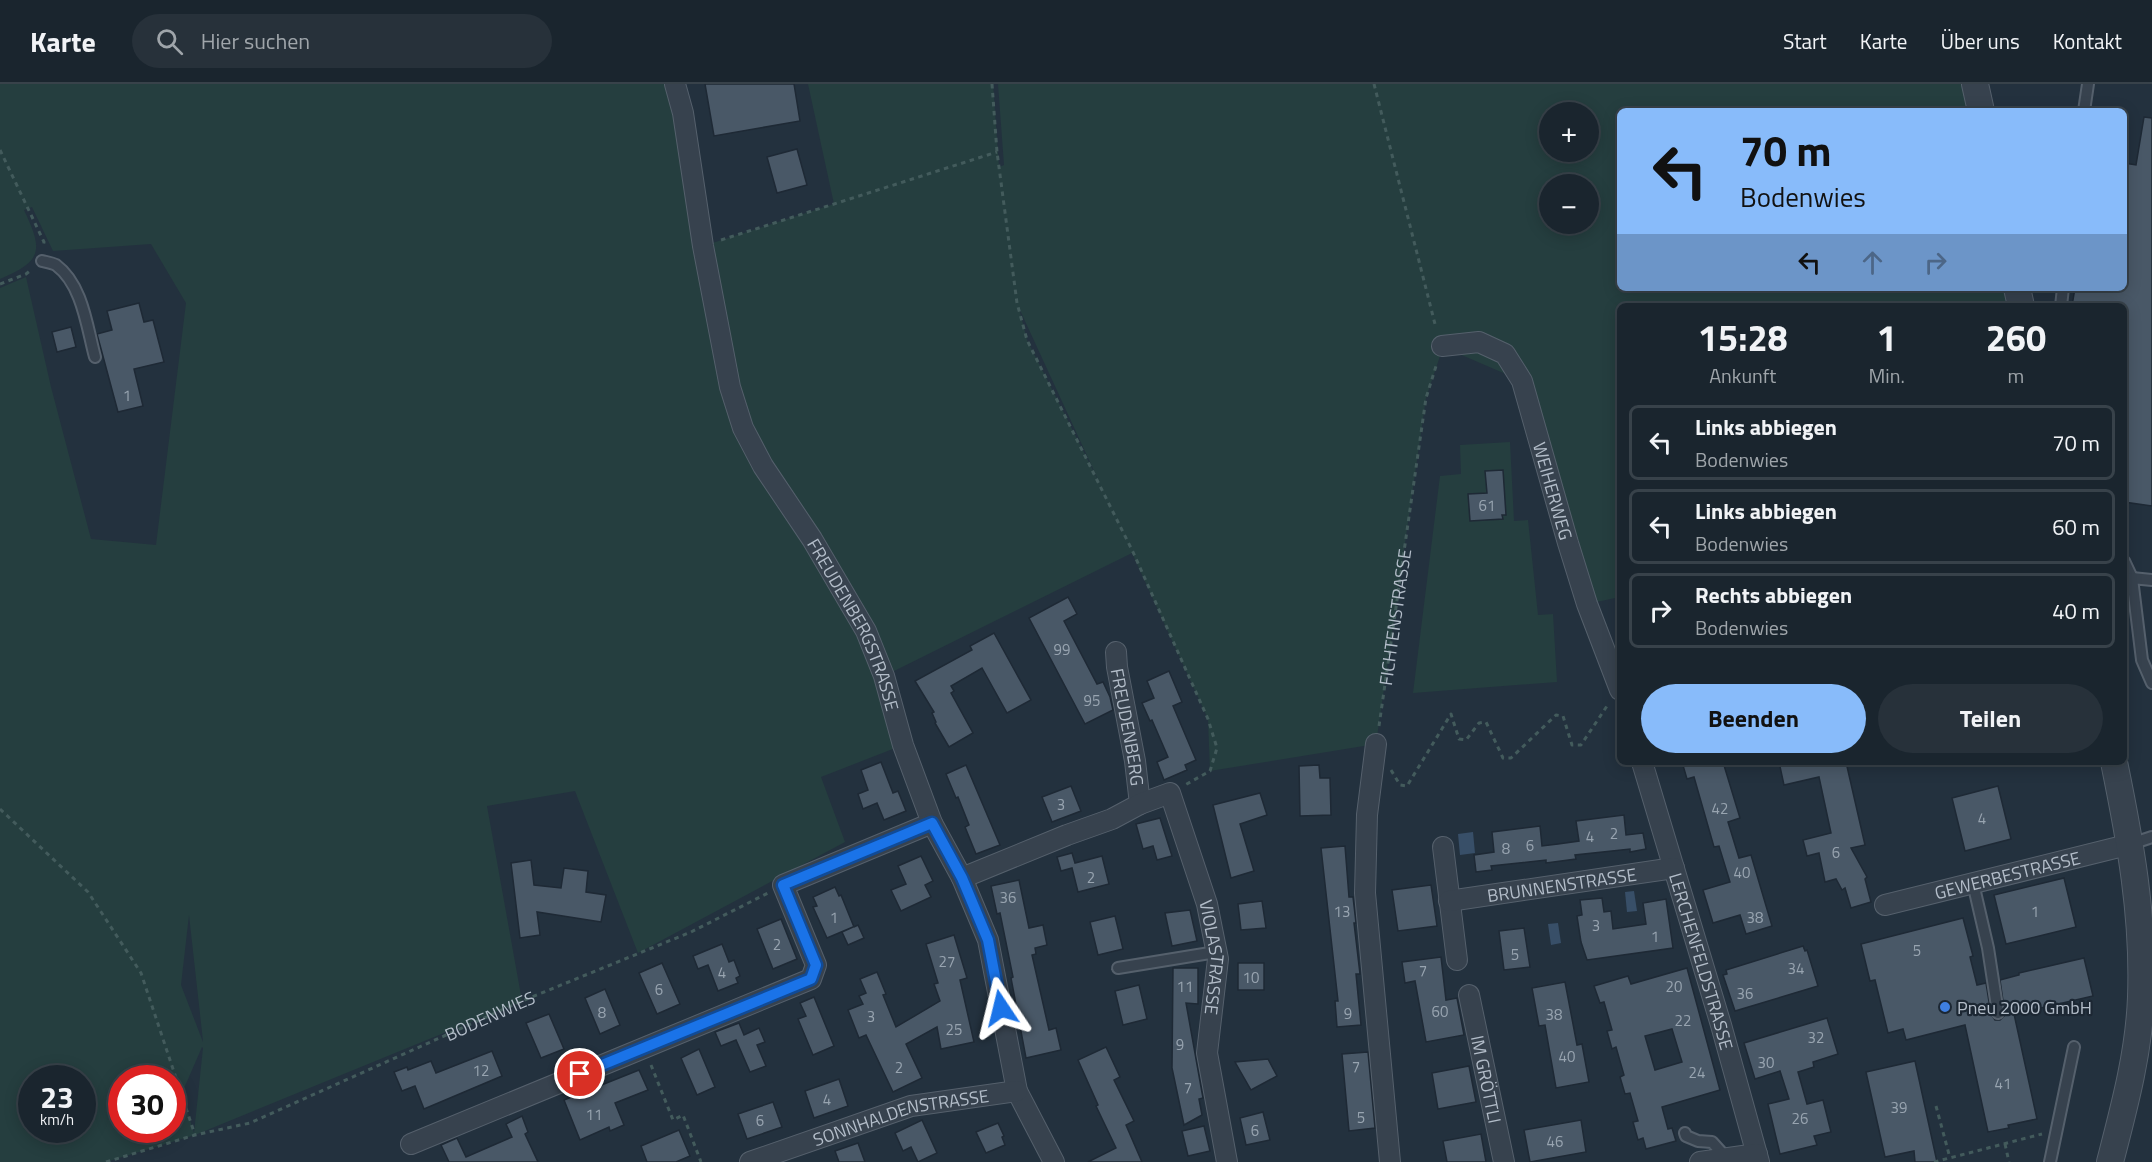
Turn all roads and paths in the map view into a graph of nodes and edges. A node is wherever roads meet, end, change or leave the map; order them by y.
1 (675, 84) edge
2 (993, 84) edge
3 (1374, 84) edge
4 (1975, 84) edge
5 (2088, 84) edge
6 (1980, 108) edge
7 (2084, 108) edge
8 (0, 150) edge
9 (997, 152) junction
10 (703, 246) junction
11 (42, 261) junction
12 (0, 284) edge
13 (1442, 346) junction
14 (95, 357) dead end
15 (2127, 567) edge
16 (2132, 578) junction
17 (2152, 580) edge
18 (1116, 652) dead end
19 (2152, 683) edge
20 (1615, 695) edge
21 (1376, 744) junction
22 (1643, 765) edge
23 (2115, 765) edge
24 (1170, 793) junction
25 (1140, 804) junction
26 (0, 809) edge
27 (932, 823) junction
28 (2142, 840) edge
29 (1443, 847) dead end
30 (1674, 868) junction
31 (962, 878) junction
32 (1973, 883) junction
33 (783, 885) junction
34 (1449, 901) junction
35 (1885, 906) dead end
36 (1216, 952) junction
37 (1457, 960) dead end
38 (1118, 968) dead end
39 (1469, 995) dead end
40 (1998, 1013) dead end
41 (2074, 1047) dead end
42 (644, 1048) junction
43 (1017, 1091) junction
44 (1936, 1106) dead end
45 (2057, 1130) junction
46 (1685, 1133) dead end
47 (195, 1135) junction
48 (411, 1144) dead end
49 (2005, 1144) junction
50 (1758, 1158) edge
51 (1950, 1158) junction
52 (1722, 1159) junction
53 (106, 1162) edge
54 (701, 1162) edge
55 (750, 1162) edge
56 (1054, 1162) edge
57 (1227, 1162) edge
58 (1390, 1162) edge
59 (1504, 1162) edge
60 (1700, 1162) edge
61 (1934, 1162) edge
62 (2009, 1162) edge
63 (2050, 1162) edge
64 (2110, 1162) edge

1 - 10 street, FREUDENBERGSTRASSE
2 - 9 path
3 - 13 path
4 - 6 street
5 - 7 lane
8 - 11 path
9 - 10 path
9 - 24 path
10 - 27 street, FREUDENBERGSTRASSE
11 - 12 path
11 - 14 lane
13 - 20 street, WEIHERWEG
13 - 21 path, FICHTENSTRASSE
15 - 16 lane
16 - 17 lane
16 - 19 lane
18 - 25 street, FREUDENBERG
20 - 21 path
21 - 58 street
22 - 30 street, LERCHENFELDSTRASSE
23 - 28 street
24 - 25 street
24 - 36 street, VIOLASTRASSE
25 - 31 street
26 - 47 path
27 - 31 street, FREUDENBERGSTRASSE
27 - 33 street
28 - 32 street, GEWERBESTRASSE
28 - 64 street
29 - 34 street
30 - 34 street, BRUNNENSTRASSE
30 - 50 street, LERCHENFELDSTRASSE
31 - 43 street, FREUDENBERGSTRASSE
32 - 35 street, GEWERBESTRASSE
32 - 40 lane
33 - 42 street
33 - 47 path, BODENWIES
34 - 37 street
36 - 38 lane
36 - 57 street, VIOLASTRASSE
39 - 59 street, IM GRÖTTLI
41 - 45 lane
42 - 48 street
42 - 54 path
43 - 55 street, SONNHALDENSTRASSE
43 - 56 street, FREUDENBERGSTRASSE
44 - 51 path
45 - 49 path
45 - 63 lane
46 - 52 lane
47 - 53 path, BODENWIES
49 - 51 path
49 - 62 path
50 - 52 street
51 - 61 path
52 - 60 street

